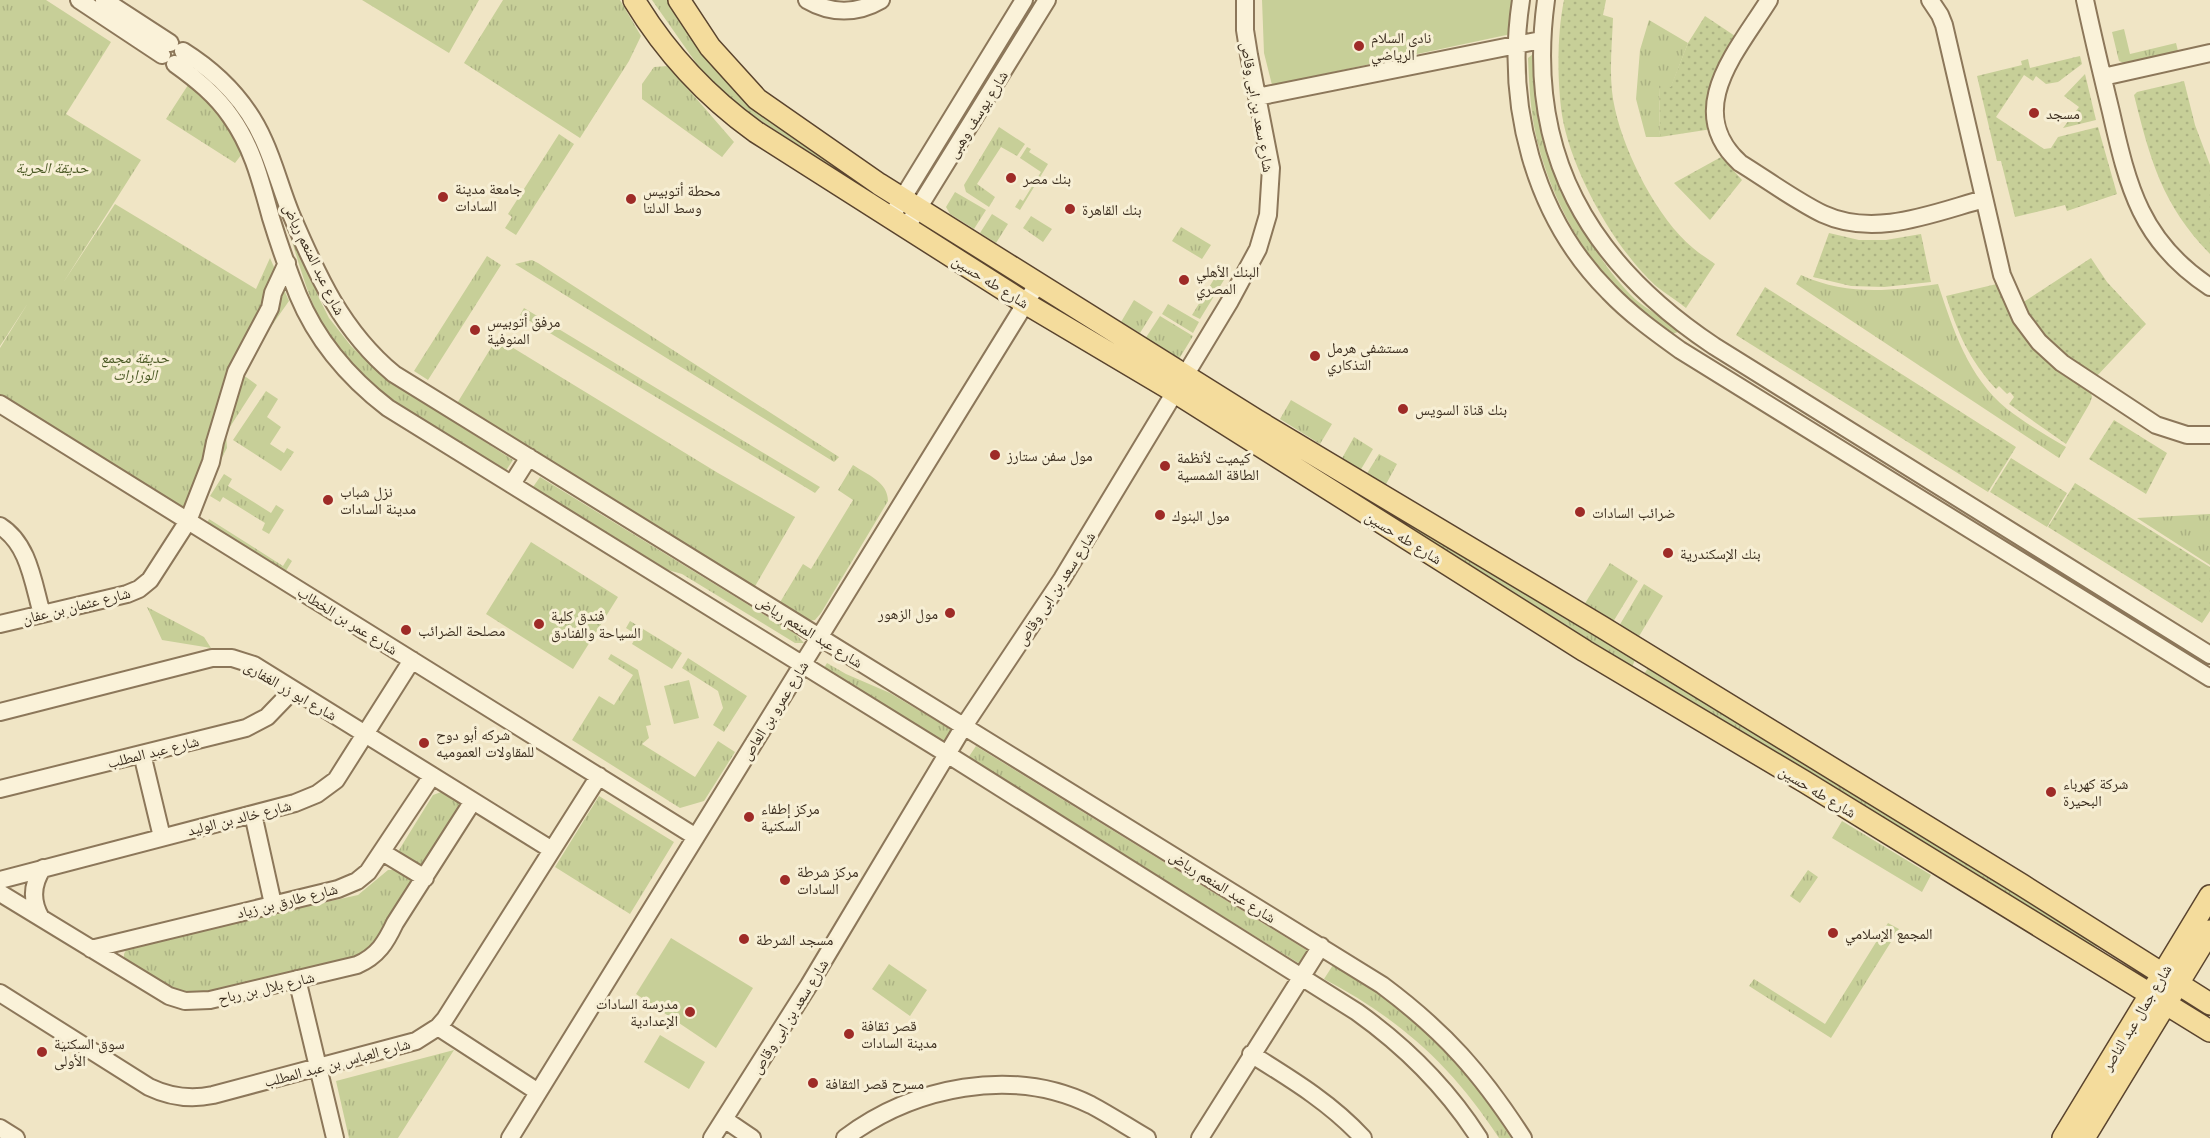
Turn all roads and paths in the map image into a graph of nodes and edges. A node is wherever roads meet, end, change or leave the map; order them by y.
1 (79, 0) edge
2 (104, 0) edge
3 (634, 0) edge
4 (679, 0) edge
5 (807, 0) edge
6 (881, 0) edge
7 (1024, 0) edge
8 (1047, 0) edge
9 (1245, 0) edge
10 (1521, 0) edge
11 (1546, 0) edge
12 (1930, 0) edge
13 (2085, 0) edge
14 (1765, 2) edge
15 (1541, 40) junction
16 (1516, 44) junction
17 (173, 53) junction
18 (2210, 53) edge
19 (2103, 77) junction
20 (1257, 97) junction
21 (1984, 199) junction
22 (910, 203) junction
23 (291, 213) junction
24 (272, 220) junction
25 (898, 223) junction
26 (286, 263) junction
27 (1038, 283) junction
28 (2210, 287) edge
29 (298, 294) junction
30 (1025, 303) junction
31 (270, 308) junction
32 (1690, 330) junction
33 (1680, 350) junction
34 (1180, 384) junction
35 (0, 404) edge
36 (2210, 435) edge
37 (529, 457) junction
38 (512, 484) junction
39 (188, 521) junction
40 (0, 526) edge
41 (42, 614) junction
42 (0, 624) edge
43 (820, 636) junction
44 (1640, 652) junction
45 (2210, 655) edge
46 (412, 660) junction
47 (802, 665) junction
48 (1627, 676) junction
49 (2210, 678) edge
50 (293, 690) junction
51 (0, 712) edge
52 (964, 726) junction
53 (365, 734) junction
54 (142, 754) junction
55 (947, 754) junction
56 (432, 776) junction
57 (599, 776) junction
58 (0, 789) edge
59 (473, 801) junction
60 (253, 814) junction
61 (162, 837) junction
62 (696, 837) junction
63 (552, 850) junction
64 (382, 852) junction
65 (43, 868) junction
66 (425, 878) junction
67 (0, 880) edge
68 (0, 893) edge
69 (2210, 896) edge
70 (273, 904) junction
71 (41, 918) junction
72 (2210, 930) edge
73 (1321, 946) junction
74 (90, 949) junction
75 (1302, 977) junction
76 (2170, 978) junction
77 (297, 979) junction
78 (0, 993) edge
79 (2158, 999) junction
80 (2210, 1004) edge
81 (438, 1027) junction
82 (2210, 1031) edge
83 (2134, 1039) junction
84 (1251, 1054) junction
85 (318, 1068) junction
86 (538, 1092) junction
87 (724, 1119) junction
88 (0, 1128) edge
89 (16, 1138) edge
90 (335, 1138) edge
91 (510, 1138) edge
92 (712, 1138) edge
93 (752, 1138) edge
94 (845, 1138) edge
95 (1146, 1138) edge
96 (1200, 1138) edge
97 (1363, 1138) edge
98 (1479, 1138) edge
99 (1523, 1138) edge
100 (2062, 1138) edge
101 (2084, 1138) edge

1 - 17 street, شارع عبد المنعم رياض
2 - 17 street, شارع عبد المنعم رياض
3 - 25 main road, شارع طه حسين
4 - 22 main road, شارع طه حسين
5 - 6 street
7 - 22 street, شارع يوسف وهبى
8 - 22 street, شارع يوسف وهبى
9 - 20 street, شارع سعد بن ابى وقاص
10 - 16 street
11 - 15 street
12 - 21 street
13 - 19 street
14 - 21 street
15 - 16 street
15 - 32 street
16 - 20 street
16 - 33 street
17 - 23 street, شارع عبد المنعم رياض
17 - 24 street, شارع عبد المنعم رياض
18 - 19 street
19 - 28 street
20 - 34 street, شارع سعد بن ابى وقاص
21 - 36 street
22 - 25 street, شارع يوسف وهبى
22 - 27 main road, شارع طه حسين
23 - 24 street
23 - 37 street, شارع عبد المنعم رياض
24 - 26 street, شارع عبد المنعم رياض
25 - 30 main road, شارع طه حسين
26 - 29 street, شارع عبد المنعم رياض
26 - 31 street, شارع عثمان بن عفان
27 - 30 street, شارع عمرو بن العاص
27 - 34 main road, شارع طه حسين
29 - 31 street
29 - 38 street, شارع عبد المنعم رياض
30 - 34 main road, شارع طه حسين
30 - 43 street, شارع عمرو بن العاص
31 - 39 street, شارع عثمان بن عفان
32 - 33 street
32 - 45 street
33 - 49 street
34 - 44 main road, شارع طه حسين
34 - 48 main road, شارع طه حسين
34 - 52 street, شارع سعد بن ابى وقاص
35 - 39 street, شارع عمر بن الخطاب
37 - 38 street
37 - 43 street, شارع عبد المنعم رياض
38 - 47 street, شارع عبد المنعم رياض
39 - 41 street, شارع عثمان بن عفان
39 - 46 street, شارع عمر بن الخطاب
40 - 41 street
41 - 42 street, شارع عثمان بن عفان
43 - 47 street, شارع عمرو بن العاص
43 - 52 street, شارع عبد المنعم رياض
44 - 48 main road
44 - 76 main road, شارع طه حسين
46 - 53 street, شارع خالد بن الوليد
46 - 57 street, شارع عمر بن الخطاب
47 - 55 street, شارع عبد المنعم رياض
47 - 62 street, شارع عمرو بن العاص
48 - 79 main road, شارع طه حسين
50 - 51 street, شارع ابو زر الغفارى
50 - 53 street, شارع ابو زر الغفارى
50 - 54 street, شارع عبد المطلب
52 - 55 street, شارع سعد بن ابى وقاص
52 - 73 street, شارع عبد المنعم رياض
53 - 56 street, شارع ابو زر الغفارى
53 - 60 street, شارع خالد بن الوليد
54 - 58 street, شارع عبد المطلب
54 - 61 street
55 - 75 street, شارع عبد المنعم رياض
55 - 87 street, شارع سعد بن ابى وقاص
56 - 59 street, شارع ابو زر الغفارى
56 - 64 street, شارع طارق بن زياد
57 - 62 street, شارع عمر بن الخطاب
57 - 63 street, شارع العباس بن عبد المطلب
59 - 63 street, شارع ابو زر الغفارى
59 - 66 street, شارع بلال بن رباح
60 - 61 street, شارع خالد بن الوليد
60 - 70 street
61 - 65 street, شارع خالد بن الوليد
62 - 86 street, شارع عمرو بن العاص
63 - 81 street, شارع العباس بن عبد المطلب
64 - 66 street
64 - 70 street, شارع طارق بن زياد
65 - 67 street, شارع خالد بن الوليد
65 - 71 street
66 - 77 street, شارع بلال بن رباح
68 - 71 street, شارع بلال بن رباح
69 - 76 main road, شارع جمال عبد الناصر
70 - 74 street, شارع طارق بن زياد
71 - 74 street, شارع بلال بن رباح
72 - 76 main road, شارع جمال عبد الناصر
73 - 75 street
73 - 99 street, شارع عبد المنعم رياض
74 - 77 street, شارع بلال بن رباح
75 - 84 street
75 - 98 street, شارع عبد المنعم رياض
76 - 79 main road, شارع جمال عبد الناصر
76 - 80 main road, شارع طه حسين
77 - 85 street
78 - 85 street, شارع العباس بن عبد المطلب
79 - 82 main road, شارع طه حسين
79 - 83 main road, شارع جمال عبد الناصر
81 - 85 street, شارع العباس بن عبد المطلب
81 - 86 street
83 - 100 main road, شارع جمال عبد الناصر
83 - 101 main road, شارع جمال عبد الناصر
84 - 96 street
84 - 97 street
85 - 90 street
86 - 91 street, شارع عمرو بن العاص
87 - 92 street, شارع سعد بن ابى وقاص
87 - 93 street
88 - 89 street
94 - 95 street

